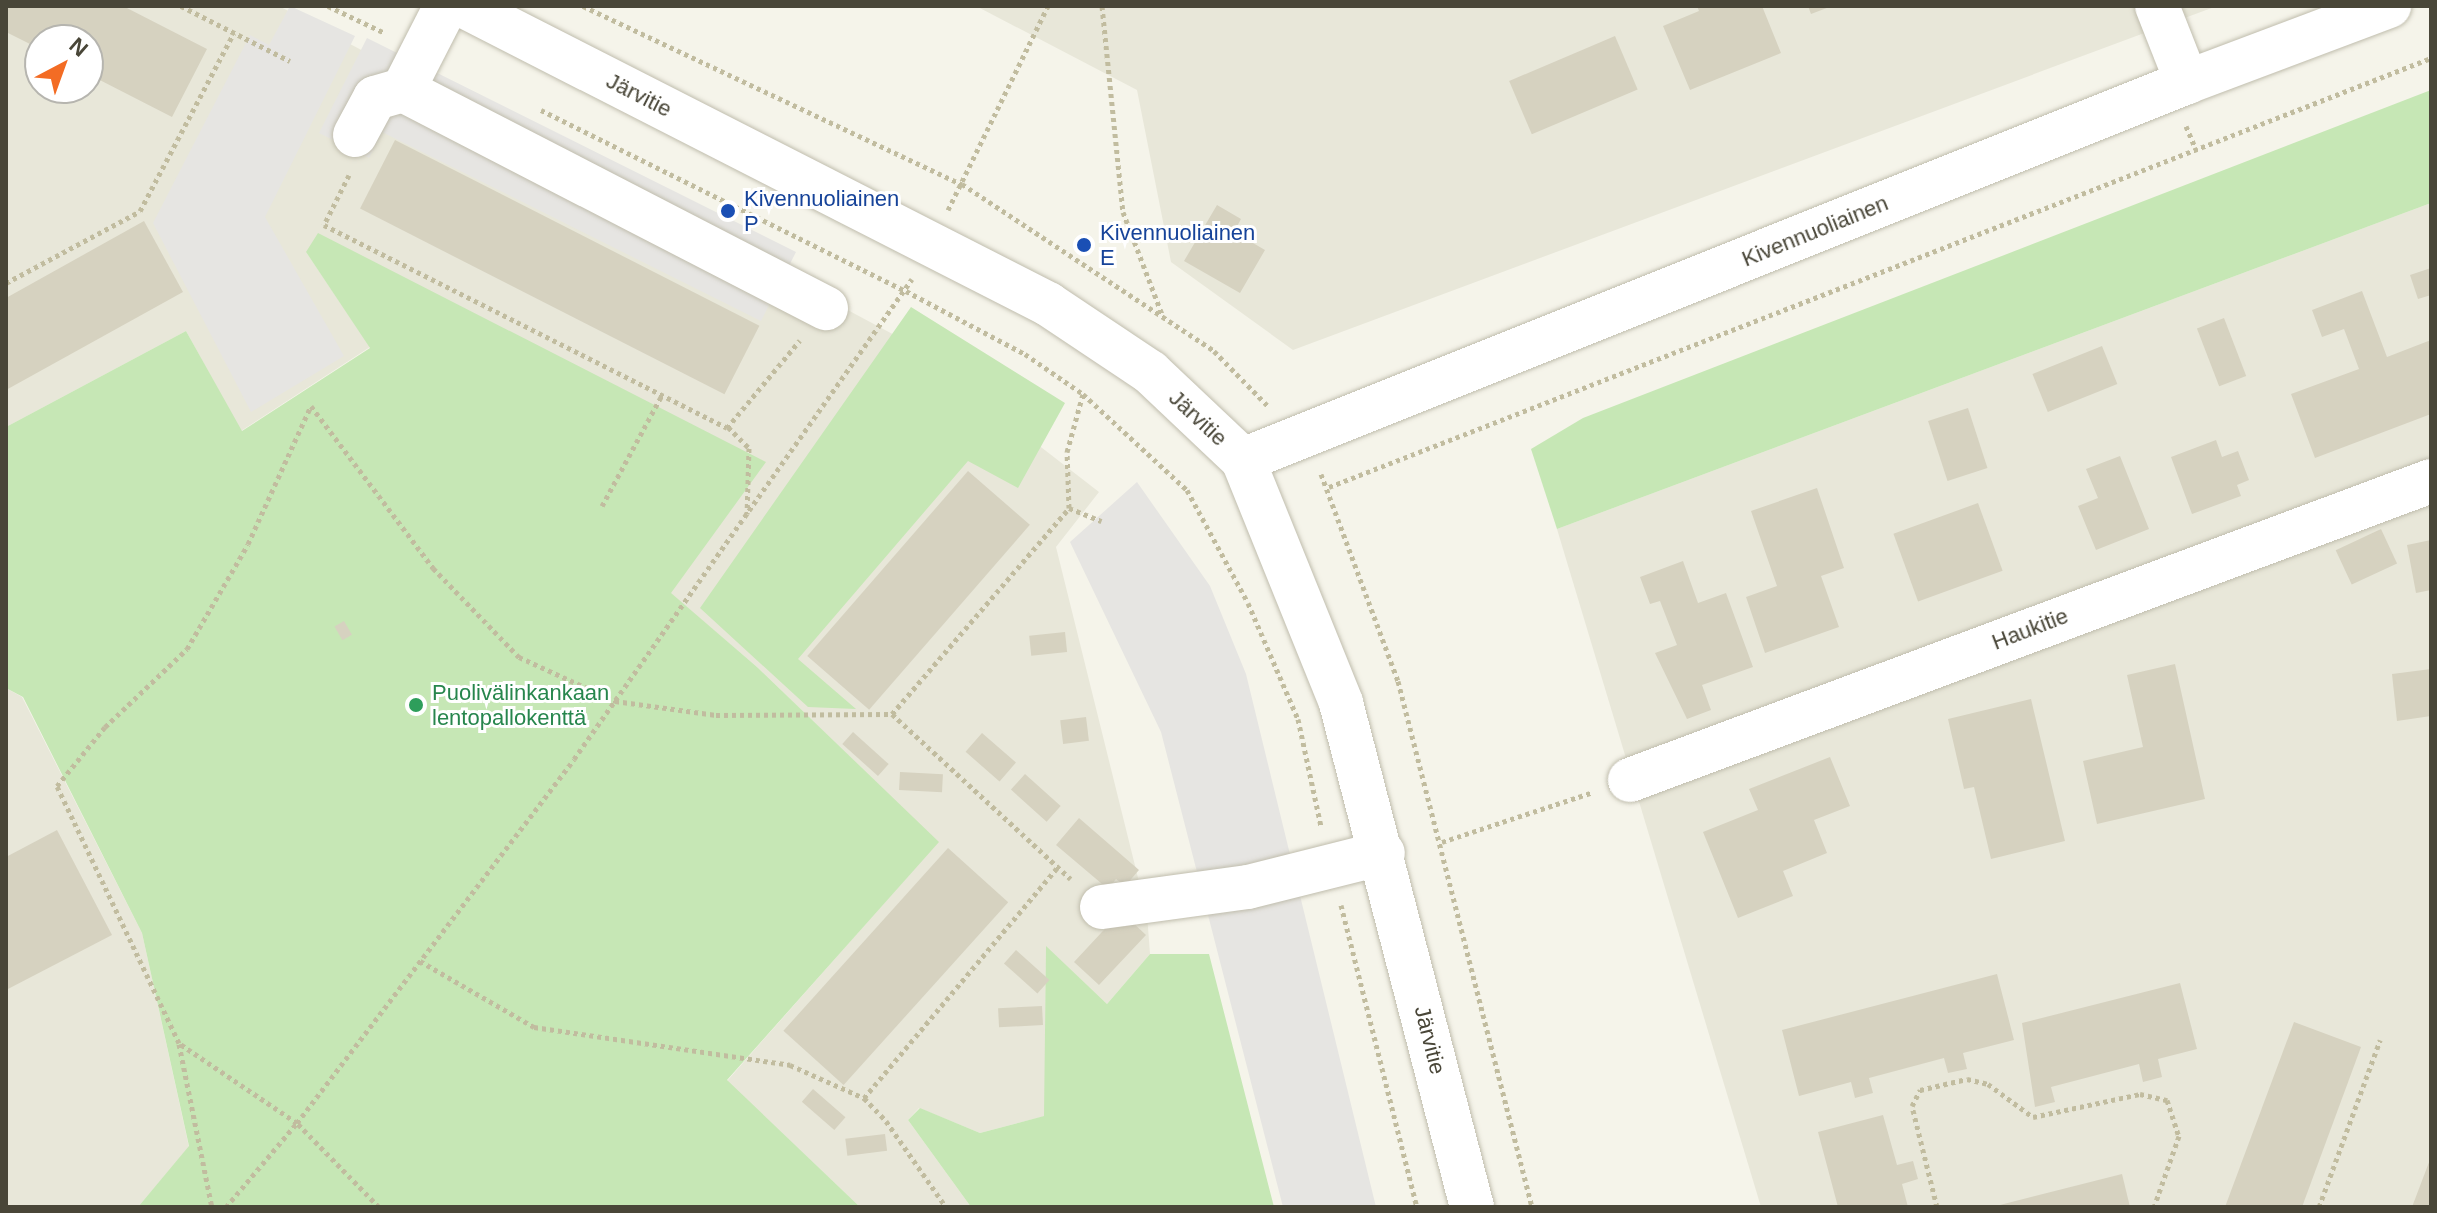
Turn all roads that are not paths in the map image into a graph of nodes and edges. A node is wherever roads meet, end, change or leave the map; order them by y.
1 (446, 6) edge
2 (464, 6) edge
3 (2157, 6) edge
4 (2389, 6) edge
5 (511, 17) edge
6 (2187, 82) junction
7 (403, 90) junction
8 (355, 135) road end
9 (826, 308) road end
10 (1243, 460) junction
11 (2431, 481) edge
12 (1630, 780) road end
13 (1383, 853) junction
14 (1102, 907) road end
15 (1472, 1207) edge

1 - 7 street
2 - 5 street, Järvitie
3 - 6 street
4 - 6 street, Kivennuoliainen
5 - 10 street, Järvitie
6 - 10 street, Kivennuoliainen
7 - 8 street
7 - 9 street
10 - 13 street, Järvitie
11 - 12 street, Haukitie
13 - 14 street
13 - 15 street, Järvitie

